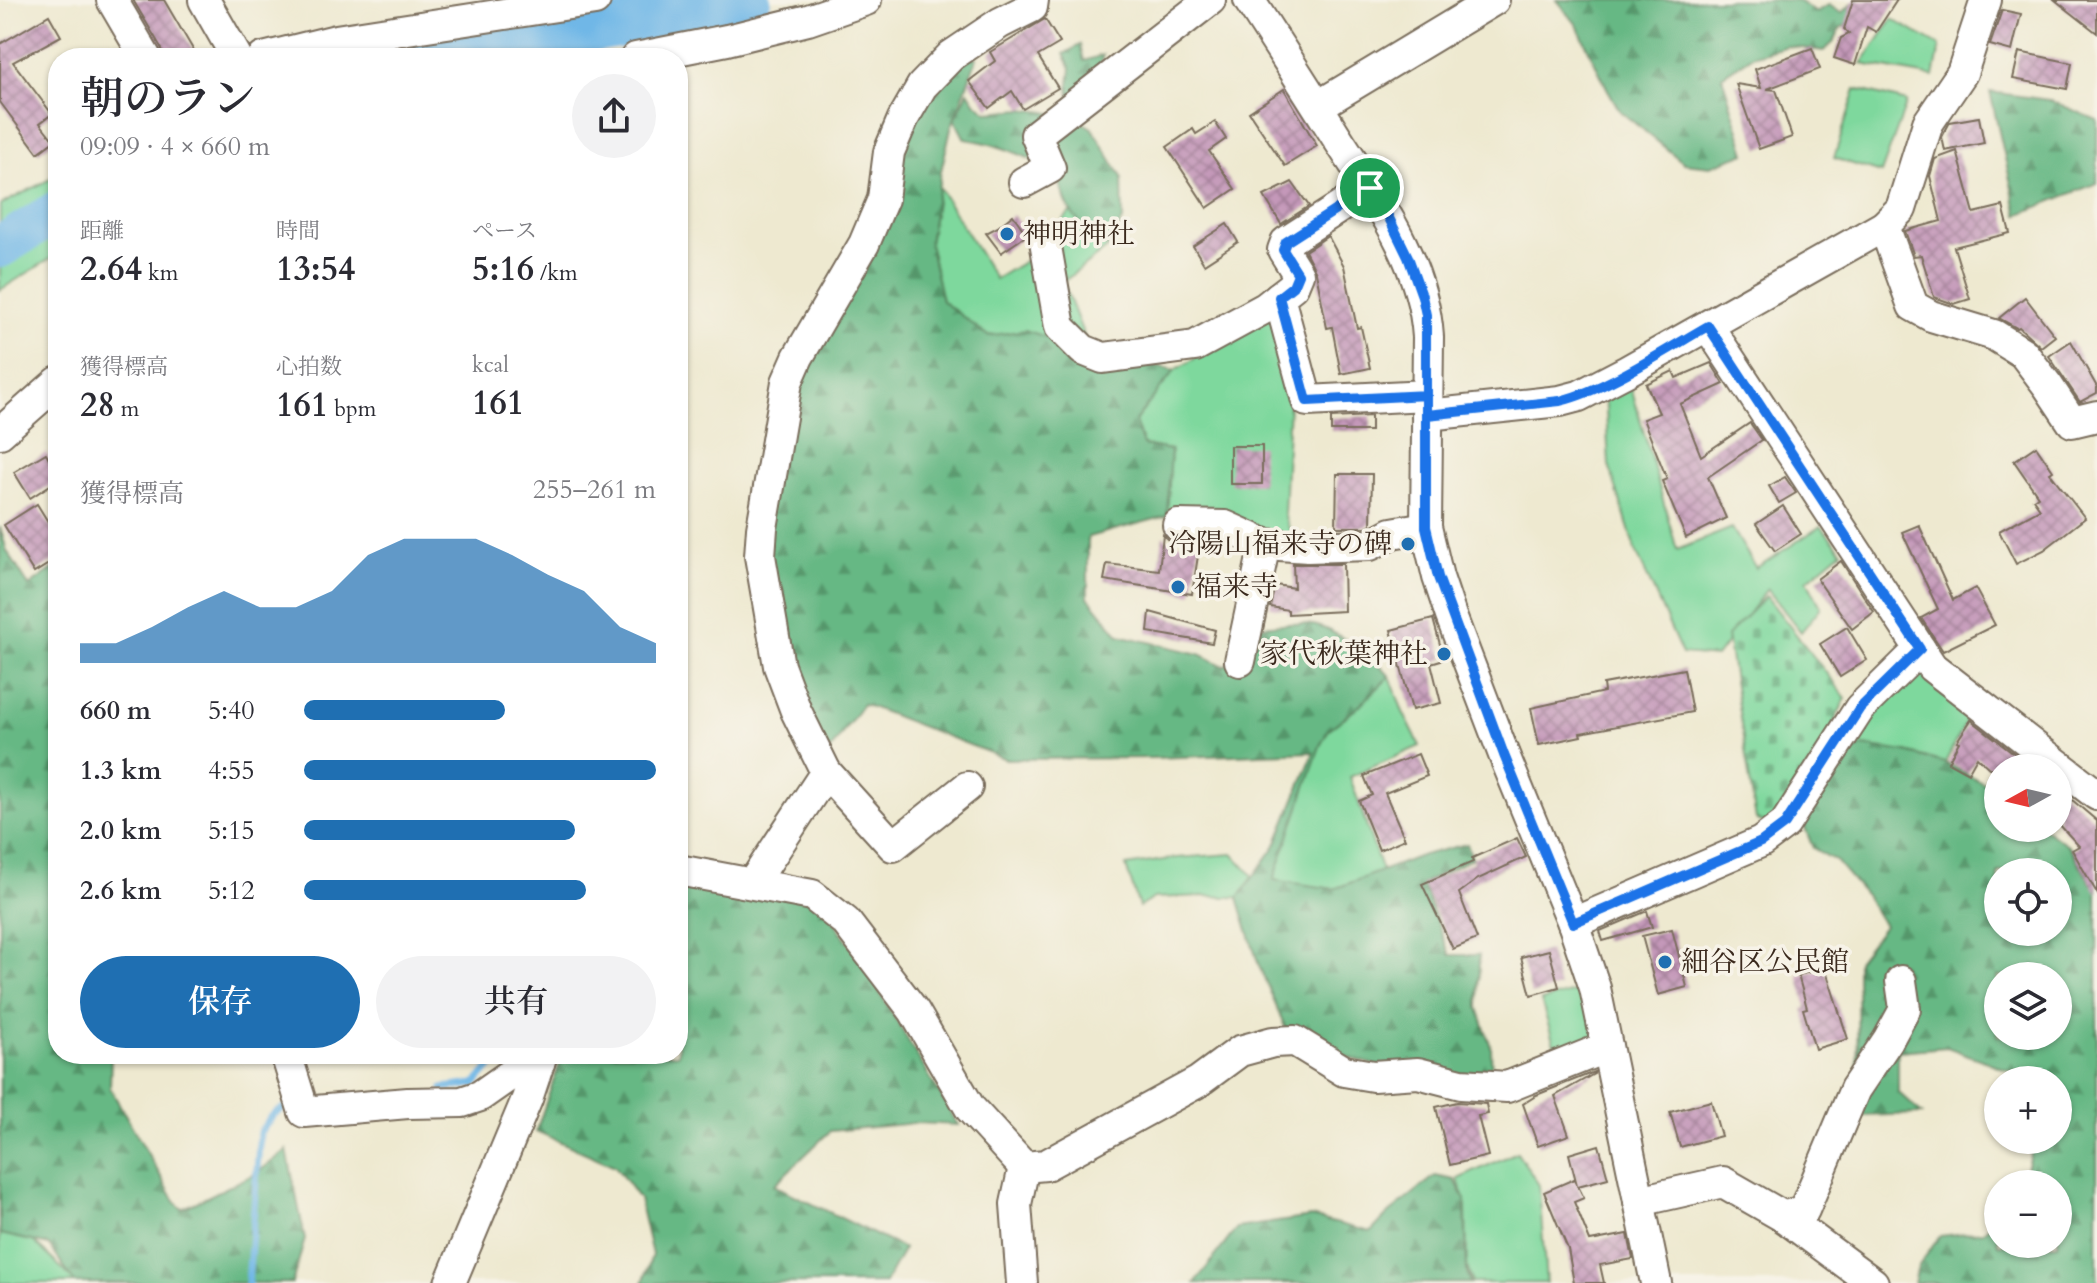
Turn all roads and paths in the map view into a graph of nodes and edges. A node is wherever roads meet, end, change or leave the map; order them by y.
1 (112, 0) edge
2 (204, 0) edge
3 (595, 0) edge
4 (866, 0) edge
5 (1033, 0) edge
6 (1210, 0) edge
7 (1249, 0) edge
8 (1494, 0) edge
9 (1986, 0) edge
10 (140, 48) edge
11 (231, 48) edge
12 (304, 48) edge
13 (687, 48) edge
14 (1318, 106) junction
15 (1024, 182) dead end
16 (1370, 188) junction
17 (1884, 226) junction
18 (1045, 241) dead end
19 (1279, 297) junction
20 (1708, 326) junction
21 (48, 391) edge
22 (1427, 405) junction
23 (2097, 416) edge
24 (0, 433) edge
25 (1178, 525) dead end
26 (1426, 527) junction
27 (1265, 544) junction
28 (1920, 649) junction
29 (1240, 661) dead end
30 (826, 772) junction
31 (967, 787) dead end
32 (2097, 795) edge
33 (688, 872) edge
34 (753, 883) junction
35 (1573, 923) junction
36 (1901, 981) dead end
37 (1607, 1047) junction
38 (289, 1064) edge
39 (529, 1064) edge
40 (538, 1064) edge
41 (1024, 1167) junction
42 (1639, 1201) junction
43 (1784, 1217) junction
44 (450, 1283) edge
45 (1022, 1283) edge
46 (1656, 1283) edge
47 (1873, 1283) edge

1 - 10 street
2 - 11 street
3 - 12 street
4 - 13 street
5 - 30 street
6 - 15 street
7 - 14 street
8 - 14 street
9 - 17 street
14 - 16 street
16 - 19 street
16 - 22 street
17 - 20 street
17 - 23 street
18 - 19 street
19 - 22 street
20 - 22 street
20 - 28 street
21 - 24 street
22 - 26 street
25 - 27 street
26 - 27 street
26 - 35 street
27 - 29 street
28 - 32 street
28 - 35 street
30 - 31 street
30 - 34 street
33 - 34 street
34 - 41 street
35 - 37 street
36 - 43 street
37 - 41 street
37 - 42 street
38 - 39 street
40 - 44 street
41 - 45 street
42 - 43 street
42 - 46 street
43 - 47 street

